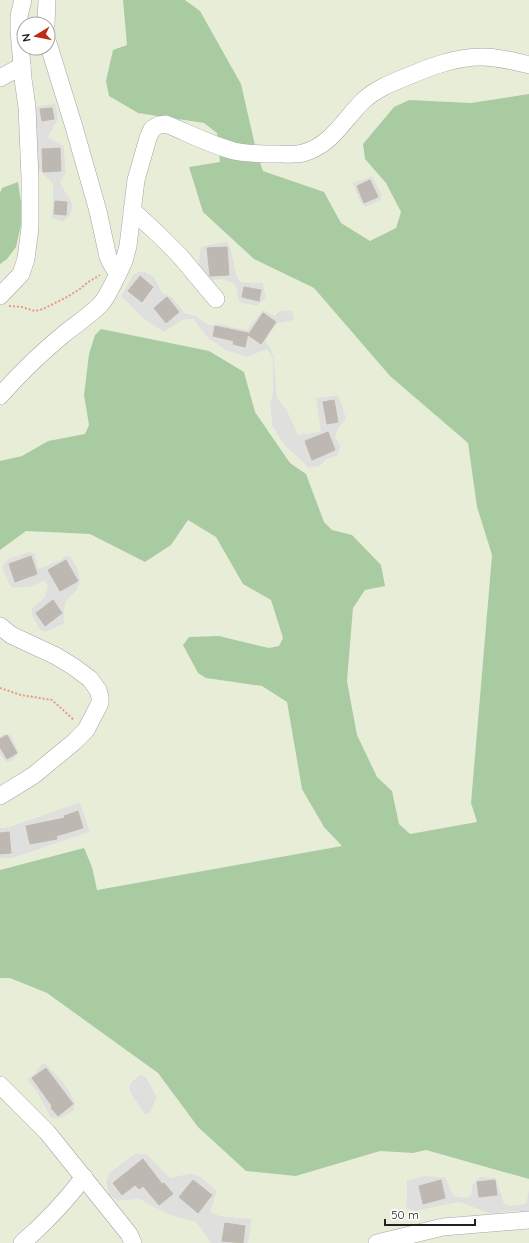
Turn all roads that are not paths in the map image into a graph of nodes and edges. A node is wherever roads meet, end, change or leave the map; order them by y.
1 (23, 0) edge
2 (47, 0) edge
3 (46, 16) edge
4 (52, 56) edge
5 (529, 65) edge
6 (22, 66) junction
7 (0, 78) edge
8 (132, 210) junction
9 (115, 270) junction
10 (0, 296) edge
11 (216, 299) dead end
12 (0, 396) edge
13 (0, 626) edge
14 (0, 796) edge
15 (0, 1085) edge
16 (84, 1177) junction
17 (529, 1220) edge
18 (22, 1243) edge
19 (133, 1243) edge
20 (377, 1243) edge

1 - 6 street
2 - 3 street
4 - 9 street
5 - 8 street
6 - 7 street
6 - 10 street
8 - 9 street
8 - 11 street
9 - 12 street
13 - 14 street
15 - 16 street
16 - 18 street
16 - 19 street
17 - 20 street

